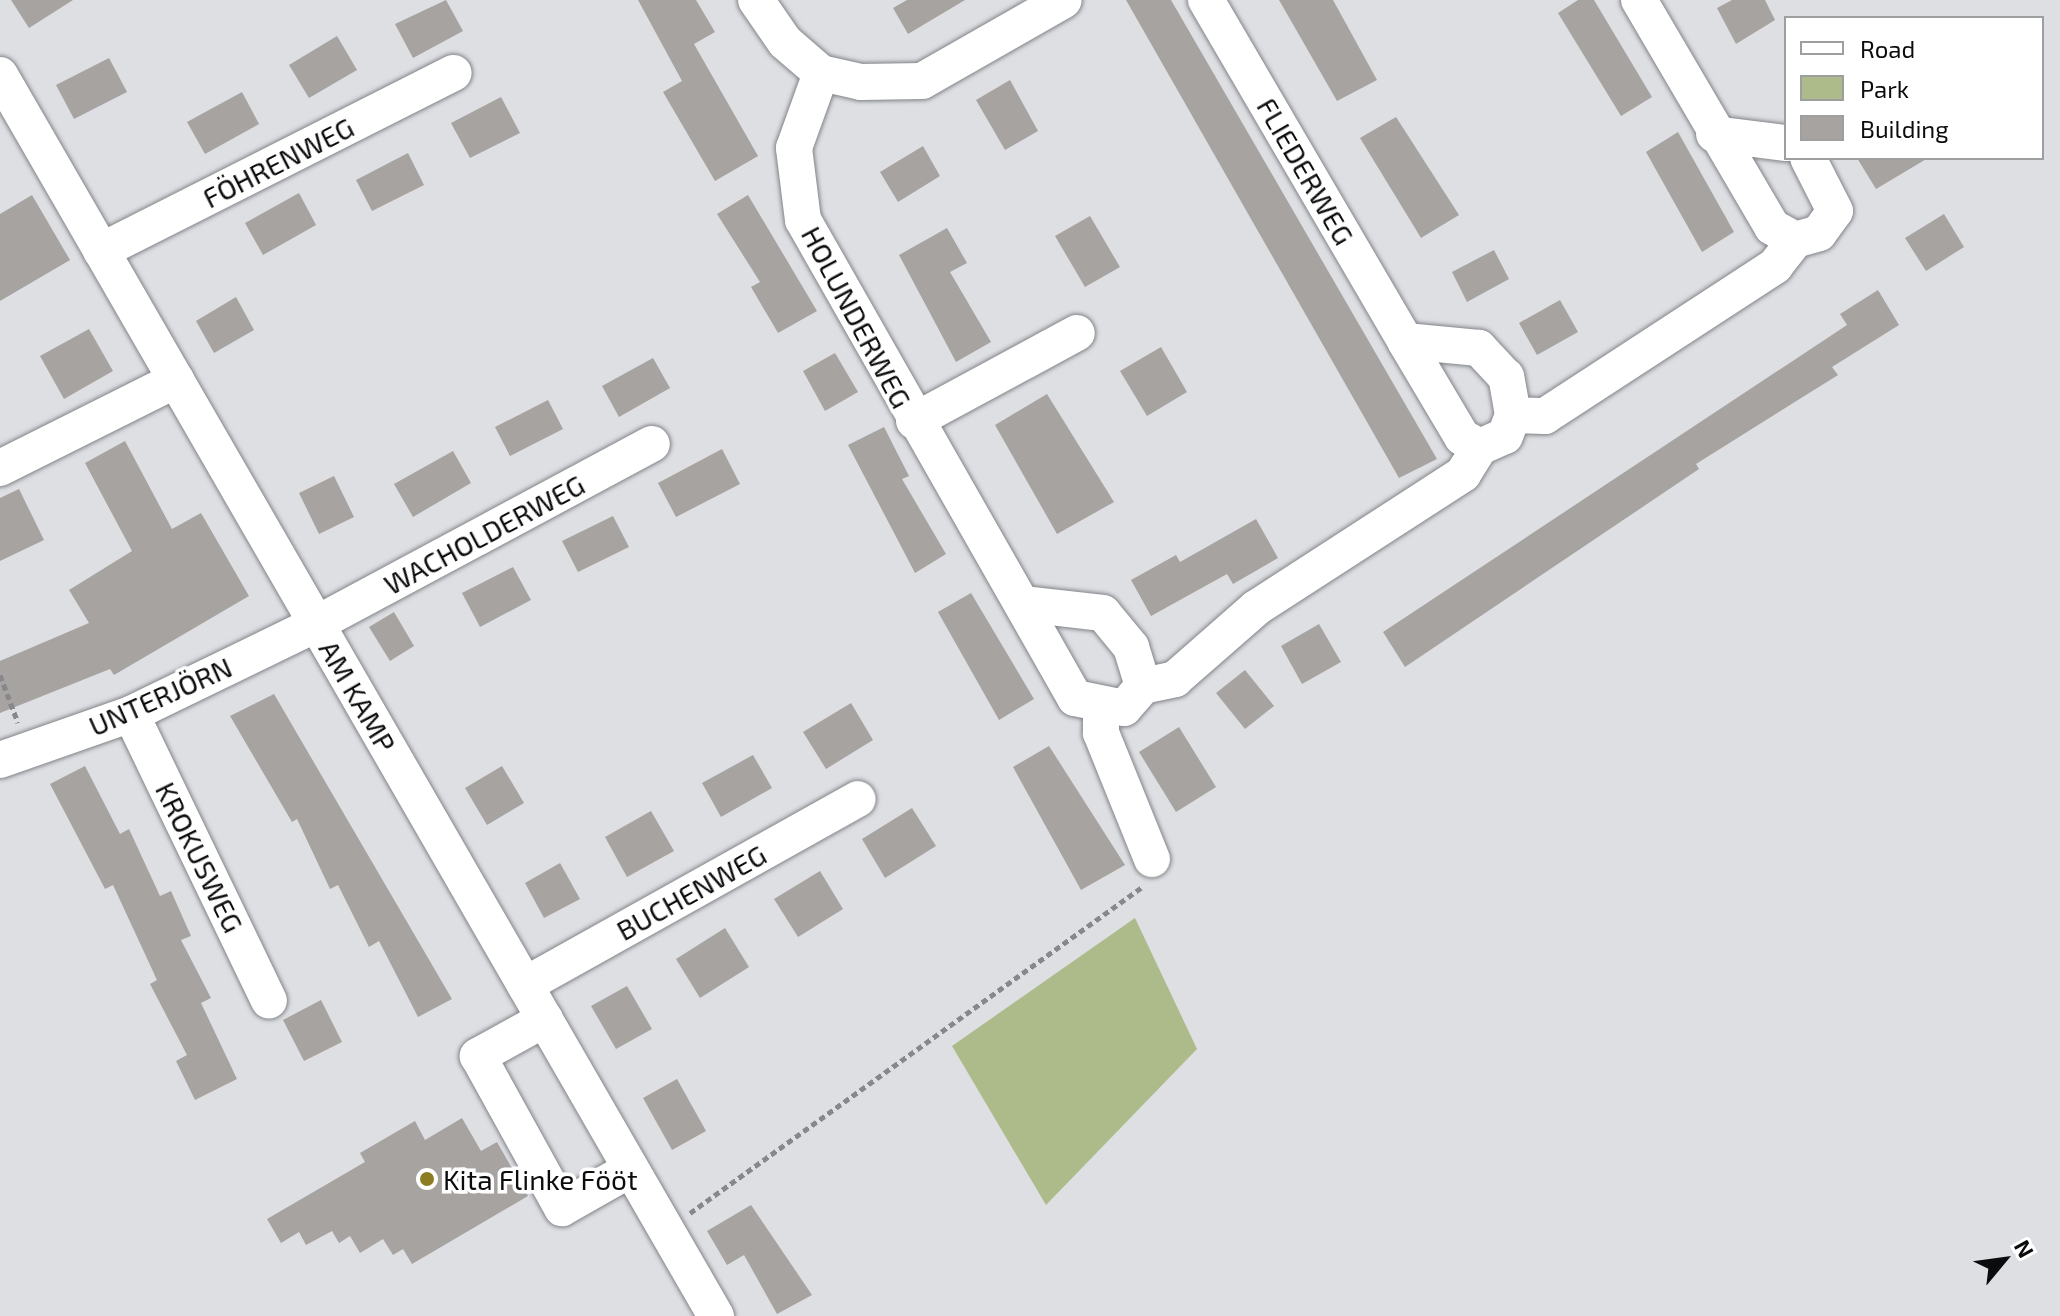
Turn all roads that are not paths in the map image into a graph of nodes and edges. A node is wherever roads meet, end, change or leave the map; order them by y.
1 (756, 0) edge
2 (1064, 0) edge
3 (1206, 0) edge
4 (1639, 0) edge
5 (454, 73) dead end
6 (821, 73) junction
7 (0, 75) edge
8 (1714, 134) junction
9 (1784, 143) edge
10 (1809, 160) edge
11 (1795, 240) junction
12 (101, 251) junction
13 (1077, 333) dead end
14 (1405, 341) junction
15 (176, 380) junction
16 (1513, 415) junction
17 (914, 421) junction
18 (652, 444) dead end
19 (1480, 447) junction
20 (0, 468) edge
21 (1023, 604) junction
22 (316, 624) junction
23 (1143, 686) junction
24 (1101, 707) junction
25 (131, 714) junction
26 (14, 755) edge
27 (858, 799) dead end
28 (1152, 859) road end
29 (525, 985) junction
30 (269, 1001) dead end
31 (545, 1019) junction
32 (631, 1169) junction
33 (716, 1316) edge

1 - 6 street
2 - 6 street
3 - 14 street, FLIEDERWEG
4 - 8 street
5 - 12 street, FÖHRENWEG
6 - 17 street, HOLUNDERWEG
7 - 12 street, AM KAMP
8 - 9 street
8 - 11 street
10 - 11 street
11 - 16 street
12 - 15 street, AM KAMP
13 - 17 street, HOLUNDERWEG
14 - 16 street
14 - 19 street, FLIEDERWEG
15 - 20 street
15 - 22 street, AM KAMP
16 - 19 street
17 - 21 street, HOLUNDERWEG
18 - 22 street, WACHOLDERWEG
19 - 23 street
21 - 23 street
21 - 24 street, HOLUNDERWEG
22 - 25 street, UNTERJÖRN
22 - 29 street, AM KAMP
23 - 24 street
24 - 28 street
25 - 26 street, UNTERJÖRN
25 - 30 street, KROKUSWEG
27 - 29 street, BUCHENWEG
29 - 31 street, AM KAMP
31 - 32 street, AM KAMP
31 - 32 street
32 - 33 street, AM KAMP

